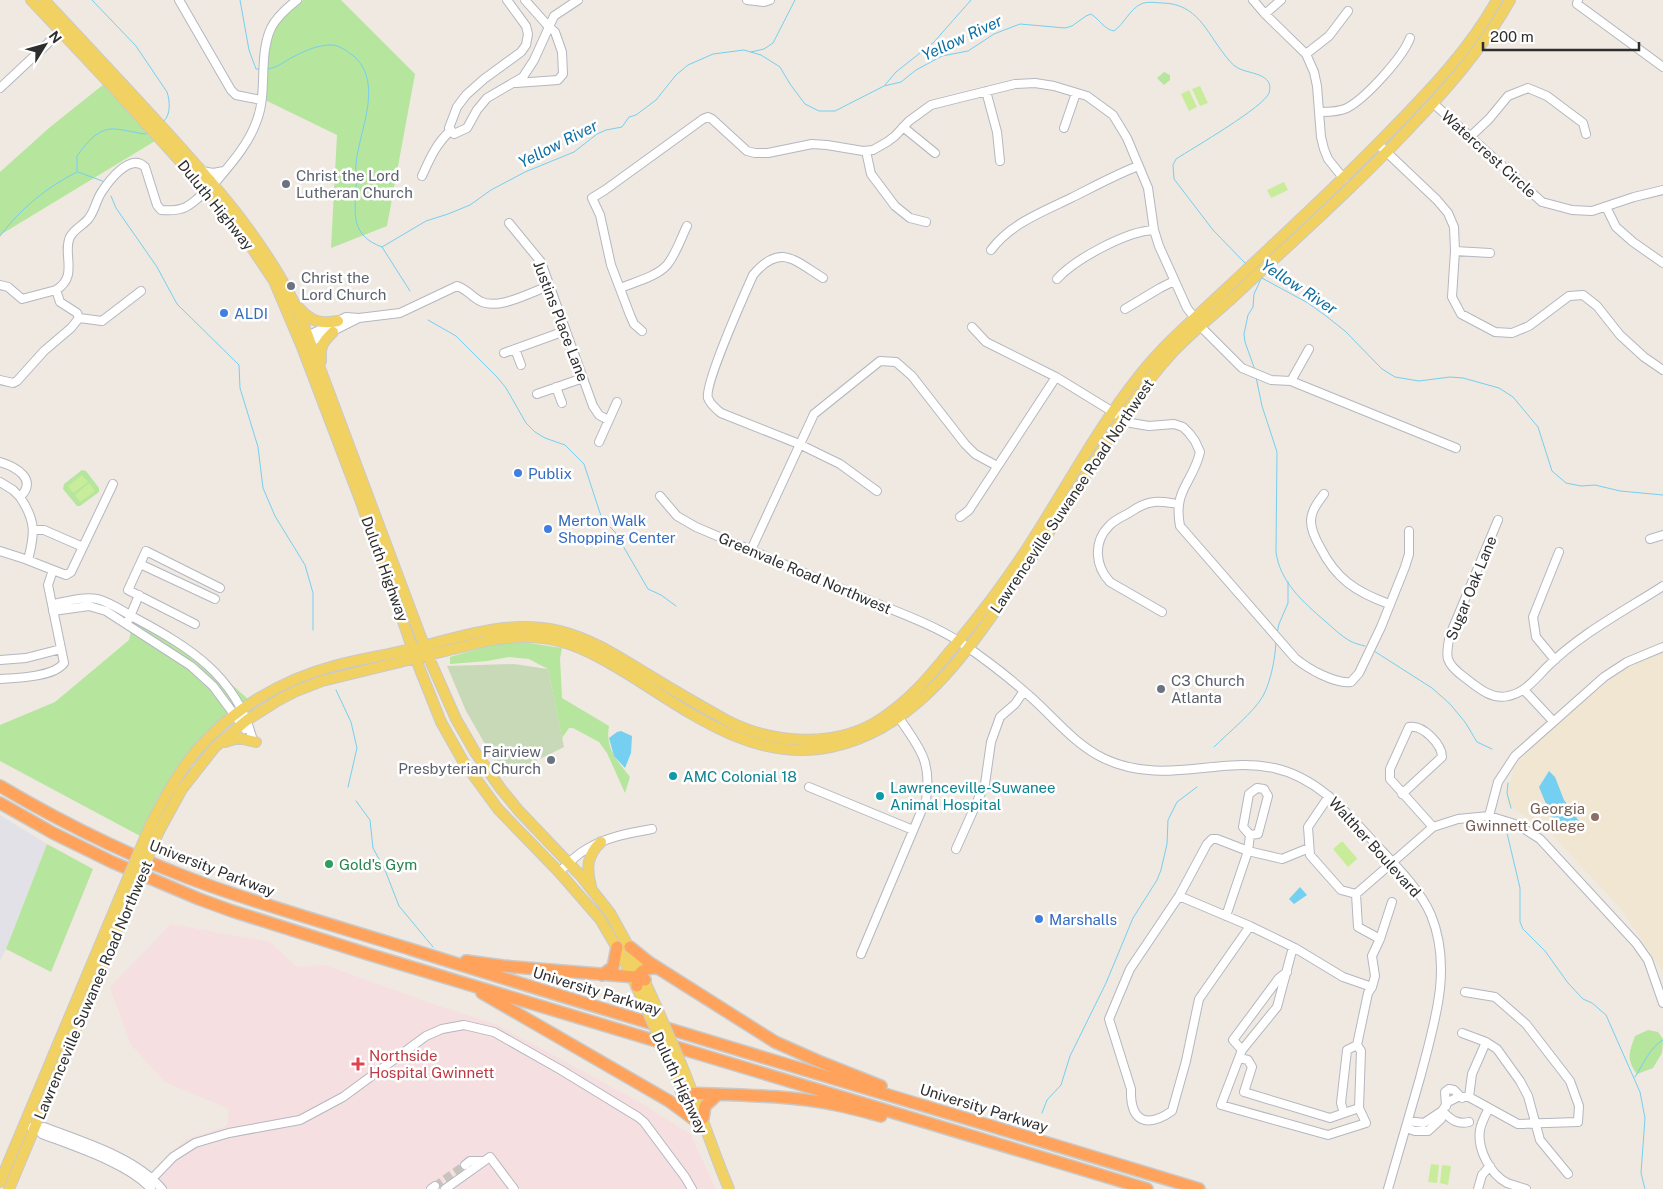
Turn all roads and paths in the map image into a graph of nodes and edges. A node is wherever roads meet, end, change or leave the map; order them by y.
1 (31, 0) edge
2 (44, 0) edge
3 (179, 0) edge
4 (297, 0) edge
5 (507, 0) edge
6 (526, 0) edge
7 (578, 0) edge
8 (747, 0) edge
9 (770, 0) edge
10 (1253, 0) edge
11 (1281, 0) edge
12 (1497, 0) edge
13 (1510, 0) edge
14 (1578, 0) edge
15 (1348, 11) dead end
16 (1265, 14) junction
17 (549, 27) junction
18 (61, 31) junction
19 (1410, 38) dead end
20 (1306, 54) junction
21 (1663, 67) edge
22 (515, 83) junction
23 (0, 88) edge
24 (986, 91) junction
25 (1076, 94) junction
26 (261, 100) junction
27 (1433, 103) junction
28 (1320, 112) junction
29 (149, 120) junction
30 (903, 126) junction
31 (1064, 128) dead end
32 (451, 130) junction
33 (1586, 134) dead end
34 (1471, 136) junction
35 (165, 137) junction
36 (1378, 144) junction
37 (866, 151) junction
38 (935, 153) dead end
39 (1387, 153) junction
40 (1000, 161) dead end
41 (1138, 166) junction
42 (202, 171) junction
43 (224, 171) junction
44 (422, 176) dead end
45 (1344, 179) junction
46 (210, 187) junction
47 (1663, 190) edge
48 (196, 201) junction
49 (217, 202) junction
50 (1606, 206) junction
51 (926, 222) dead end
52 (509, 223) dead end
53 (687, 226) dead end
54 (1154, 230) junction
55 (991, 250) dead end
56 (1455, 251) junction
57 (1490, 253) dead end
58 (1262, 263) junction
59 (1663, 264) edge
60 (823, 278) dead end
61 (1057, 279) dead end
62 (1174, 282) junction
63 (0, 285) edge
64 (549, 286) junction
65 (620, 288) junction
66 (57, 290) junction
67 (141, 291) dead end
68 (296, 305) junction
69 (1126, 309) dead end
70 (79, 318) junction
71 (359, 318) junction
72 (338, 321) junction
73 (1198, 323) junction
74 (972, 327) dead end
75 (566, 331) junction
76 (642, 331) dead end
77 (333, 332) junction
78 (305, 341) junction
79 (515, 349) junction
80 (1309, 349) dead end
81 (504, 353) dead end
82 (521, 365) dead end
83 (1663, 370) edge
84 (323, 375) junction
85 (1056, 377) junction
86 (583, 378) junction
87 (0, 380) edge
88 (1291, 381) junction
89 (556, 387) junction
90 (537, 394) dead end
91 (617, 402) dead end
92 (562, 403) dead end
93 (1113, 412) junction
94 (1122, 418) junction
95 (608, 420) junction
96 (599, 442) dead end
97 (800, 444) junction
98 (1456, 448) dead end
99 (0, 462) edge
100 (997, 466) junction
101 (0, 482) edge
102 (113, 484) dead end
103 (877, 491) dead end
104 (1324, 494) dead end
105 (660, 496) dead end
106 (20, 497) junction
107 (1178, 504) junction
108 (960, 517) dead end
109 (1498, 520) dead end
110 (34, 530) junction
111 (1409, 531) dead end
112 (1663, 535) edge
113 (1650, 539) dead end
114 (83, 547) junction
115 (751, 550) junction
116 (0, 552) edge
117 (1559, 552) dead end
118 (28, 560) junction
119 (140, 564) junction
120 (53, 570) junction
121 (1663, 586) edge
122 (220, 588) dead end
123 (139, 595) junction
124 (215, 599) dead end
125 (1389, 604) junction
126 (53, 608) junction
127 (1162, 612) dead end
128 (130, 615) junction
129 (127, 624) junction
130 (195, 624) dead end
131 (958, 641) junction
132 (1663, 647) edge
133 (61, 649) junction
134 (968, 649) junction
135 (426, 651) junction
136 (414, 653) junction
137 (0, 660) edge
138 (1555, 660) junction
139 (0, 679) edge
140 (1524, 690) junction
141 (1024, 691) junction
142 (239, 712) junction
143 (899, 718) junction
144 (1553, 722) junction
145 (244, 723) junction
146 (256, 742) dead end
147 (215, 748) junction
148 (0, 786) edge
149 (809, 787) dead end
150 (1402, 794) junction
151 (1329, 796) junction
152 (0, 804) edge
153 (1489, 816) junction
154 (1433, 827) junction
155 (155, 828) junction
156 (652, 829) dead end
157 (913, 830) junction
158 (1250, 834) junction
159 (601, 842) junction
160 (1310, 848) junction
161 (956, 849) dead end
162 (1248, 851) junction
163 (1392, 862) junction
164 (569, 863) junction
165 (559, 872) junction
166 (592, 890) junction
167 (1356, 894) junction
168 (1179, 896) junction
169 (123, 902) junction
170 (1392, 902) dead end
171 (1226, 916) junction
172 (1250, 926) junction
173 (1380, 939) junction
174 (617, 947) junction
175 (630, 947) junction
176 (1293, 947) junction
177 (416, 951) junction
178 (861, 954) dead end
179 (656, 968) junction
180 (1286, 972) junction
181 (602, 975) junction
182 (639, 978) junction
183 (463, 982) junction
184 (1372, 987) junction
185 (1465, 992) dead end
186 (1663, 1003) edge
187 (1462, 1033) dead end
188 (1486, 1042) junction
189 (1357, 1045) junction
190 (1240, 1054) junction
191 (687, 1091) junction
192 (717, 1094) junction
193 (1466, 1098) junction
194 (669, 1101) junction
195 (1284, 1104) junction
196 (1359, 1108) junction
197 (1444, 1108) junction
198 (1489, 1108) junction
199 (933, 1109) junction
200 (1344, 1114) junction
201 (699, 1120) junction
202 (1279, 1121) junction
203 (1468, 1122) dead end
204 (24, 1124) junction
205 (1535, 1124) junction
206 (1407, 1125) junction
207 (37, 1128) junction
208 (980, 1139) junction
209 (487, 1159) junction
210 (464, 1165) tunnel mouth
211 (1490, 1166) junction
212 (1568, 1174) dead end
213 (0, 1182) edge
214 (150, 1184) edge
215 (9, 1189) edge
216 (162, 1189) edge
217 (445, 1189) edge
218 (514, 1189) edge
219 (692, 1189) edge
220 (730, 1189) edge
221 (1147, 1189) edge
222 (1199, 1189) edge
223 (1388, 1189) edge
224 (1478, 1189) edge
225 (1526, 1189) edge

1 - 18 main road, Duluth Highway
2 - 29 main road, Duluth Highway
3 - 26 street
4 - 26 street
5 - 32 street
6 - 17 street
7 - 17 street
8 - 9 street
10 - 16 street
11 - 16 street
12 - 36 main road, Lawrenceville Suwanee Road Northwest
13 - 27 main road, Lawrenceville Suwanee Road Northwest
14 - 21 street
15 - 20 street
16 - 20 street
17 - 22 street
17 - 22 street
18 - 23 street
18 - 29 main road, Duluth Highway
19 - 28 street
20 - 28 street
22 - 32 street
24 - 25 street
24 - 30 street
24 - 40 street
25 - 31 street
25 - 41 street
26 - 43 street
27 - 34 street, Watercrest Circle
27 - 39 main road, Lawrenceville Suwanee Road Northwest
28 - 45 street
29 - 35 main road, Duluth Highway
30 - 37 street
30 - 38 street
32 - 44 street
33 - 34 street
34 - 50 street, Watercrest Circle
35 - 42 main road, Duluth Highway
35 - 46 main road, Duluth Highway
36 - 39 street
36 - 45 main road, Lawrenceville Suwanee Road Northwest
37 - 51 street
37 - 65 street
39 - 56 street
39 - 58 main road, Lawrenceville Suwanee Road Northwest
41 - 54 street
41 - 55 street
42 - 43 street
42 - 46 main road, Duluth Highway
43 - 46 street
45 - 58 main road, Lawrenceville Suwanee Road Northwest
46 - 48 street
46 - 49 main road, Duluth Highway
46 - 68 main road, Duluth Highway
47 - 50 street, Watercrest Circle
48 - 49 street
48 - 66 street
49 - 78 main road, Duluth Highway
50 - 59 street
52 - 64 street, Justins Place Lane
53 - 65 street
54 - 61 street
54 - 62 street
56 - 57 street
56 - 83 street
58 - 73 main road, Lawrenceville Suwanee Road Northwest
60 - 97 street
62 - 69 street
62 - 73 street
63 - 66 street
64 - 71 street
64 - 75 street, Justins Place Lane
65 - 76 street
66 - 70 street
67 - 70 street
68 - 72 main road
68 - 78 main road, Duluth Highway
70 - 87 street
71 - 72 street
71 - 77 street
72 - 78 street
73 - 88 street
73 - 93 main road, Lawrenceville Suwanee Road Northwest
73 - 94 main road, Lawrenceville Suwanee Road Northwest
74 - 85 street
75 - 79 street
75 - 86 street, Justins Place Lane
77 - 78 street
77 - 84 main road
78 - 84 main road, Duluth Highway
78 - 136 main road, Duluth Highway
79 - 81 street
79 - 82 street
80 - 88 street
84 - 135 main road, Duluth Highway
85 - 93 street
85 - 100 street
86 - 89 street
86 - 95 street, Justins Place Lane
88 - 98 street
89 - 90 street
89 - 92 street
91 - 95 street
93 - 94 street
93 - 131 main road, Lawrenceville Suwanee Road Northwest
94 - 107 street
94 - 134 main road, Lawrenceville Suwanee Road Northwest
95 - 96 street
97 - 100 street
97 - 103 street
97 - 115 street
99 - 106 street
100 - 108 street
101 - 106 street
102 - 114 street
104 - 125 street
105 - 115 street, Greenvale Road Northwest
106 - 110 street
107 - 125 street
107 - 127 street
109 - 140 street, Sugar Oak Lane
110 - 114 street
110 - 118 street
111 - 125 street
112 - 113 street
114 - 120 street
115 - 131 street, Greenvale Road Northwest
116 - 118 street
117 - 138 street
118 - 120 street
119 - 122 street
119 - 123 street
119 - 124 street
120 - 126 street
121 - 138 street, Sugar Oak Lane
123 - 128 street
123 - 130 street
126 - 128 street
126 - 129 street
126 - 133 street
128 - 129 street
128 - 142 street
129 - 142 street
131 - 134 street, Walther Boulevard
131 - 135 main road, Lawrenceville Suwanee Road Northwest
132 - 144 street
133 - 137 street
133 - 139 street
134 - 141 street, Walther Boulevard
134 - 143 main road, Lawrenceville Suwanee Road Northwest
135 - 136 main road, Lawrenceville Suwanee Road Northwest
135 - 143 main road, Lawrenceville Suwanee Road Northwest
135 - 164 main road, Duluth Highway
136 - 142 main road, Lawrenceville Suwanee Road Northwest
136 - 145 main road, Lawrenceville Suwanee Road Northwest
136 - 165 main road, Duluth Highway
138 - 140 street, Sugar Oak Lane
140 - 144 street
141 - 151 street, Walther Boulevard
141 - 161 street
142 - 145 street
142 - 155 main road, Lawrenceville Suwanee Road Northwest
143 - 157 street
144 - 153 street
145 - 147 main road, Lawrenceville Suwanee Road Northwest
146 - 147 main road
147 - 155 main road, Lawrenceville Suwanee Road Northwest
148 - 177 highway, University Parkway
149 - 157 street
150 - 150 street
150 - 154 street
151 - 160 street
151 - 163 street, Walther Boulevard
152 - 183 highway, University Parkway
153 - 154 street
153 - 186 street
154 - 163 street
155 - 169 main road, Lawrenceville Suwanee Road Northwest, bridge
156 - 159 street
157 - 178 street
158 - 158 street
158 - 162 street
159 - 164 street
159 - 166 main road
160 - 162 street
160 - 167 street
162 - 168 street
162 - 171 street
163 - 167 street
163 - 206 street, Walther Boulevard
164 - 165 street
164 - 166 main road, Duluth Highway
165 - 174 main road, Duluth Highway
166 - 175 main road, Duluth Highway
167 - 173 street
168 - 171 street
168 - 172 street
169 - 204 main road, Lawrenceville Suwanee Road Northwest
169 - 207 main road, Lawrenceville Suwanee Road Northwest
170 - 173 street
171 - 172 street
172 - 176 street
173 - 184 street
174 - 181 highway
174 - 182 main road, Duluth Highway
175 - 179 highway
175 - 182 main road, Duluth Highway
176 - 180 street
176 - 184 street
177 - 181 highway
177 - 199 highway, University Parkway
179 - 182 highway
179 - 199 highway
180 - 190 street
180 - 190 street
181 - 182 highway
182 - 191 main road, Duluth Highway, bridge
182 - 191 main road, Duluth Highway, bridge
183 - 194 highway
183 - 208 highway, University Parkway
184 - 189 street
185 - 205 street
187 - 188 street
188 - 193 street
188 - 205 street
189 - 196 street
189 - 200 street
190 - 195 street
190 - 202 street
191 - 192 highway
191 - 194 highway
191 - 201 main road, Duluth Highway
192 - 201 highway
192 - 208 highway
193 - 197 street
193 - 197 street
193 - 198 street
194 - 201 highway
195 - 200 street
195 - 202 street
196 - 200 street
196 - 202 street
197 - 203 street
197 - 206 street
198 - 205 street
198 - 211 street
199 - 222 highway, University Parkway
201 - 220 main road, Duluth Highway
204 - 207 street
204 - 213 main road, Lawrenceville Suwanee Road Northwest
205 - 212 street
206 - 223 street, Walther Boulevard
207 - 214 street
207 - 215 main road, Lawrenceville Suwanee Road Northwest
208 - 221 highway, University Parkway
209 - 210 street
209 - 217 street
209 - 218 street
211 - 224 street
211 - 225 street
214 - 216 street
214 - 219 street

